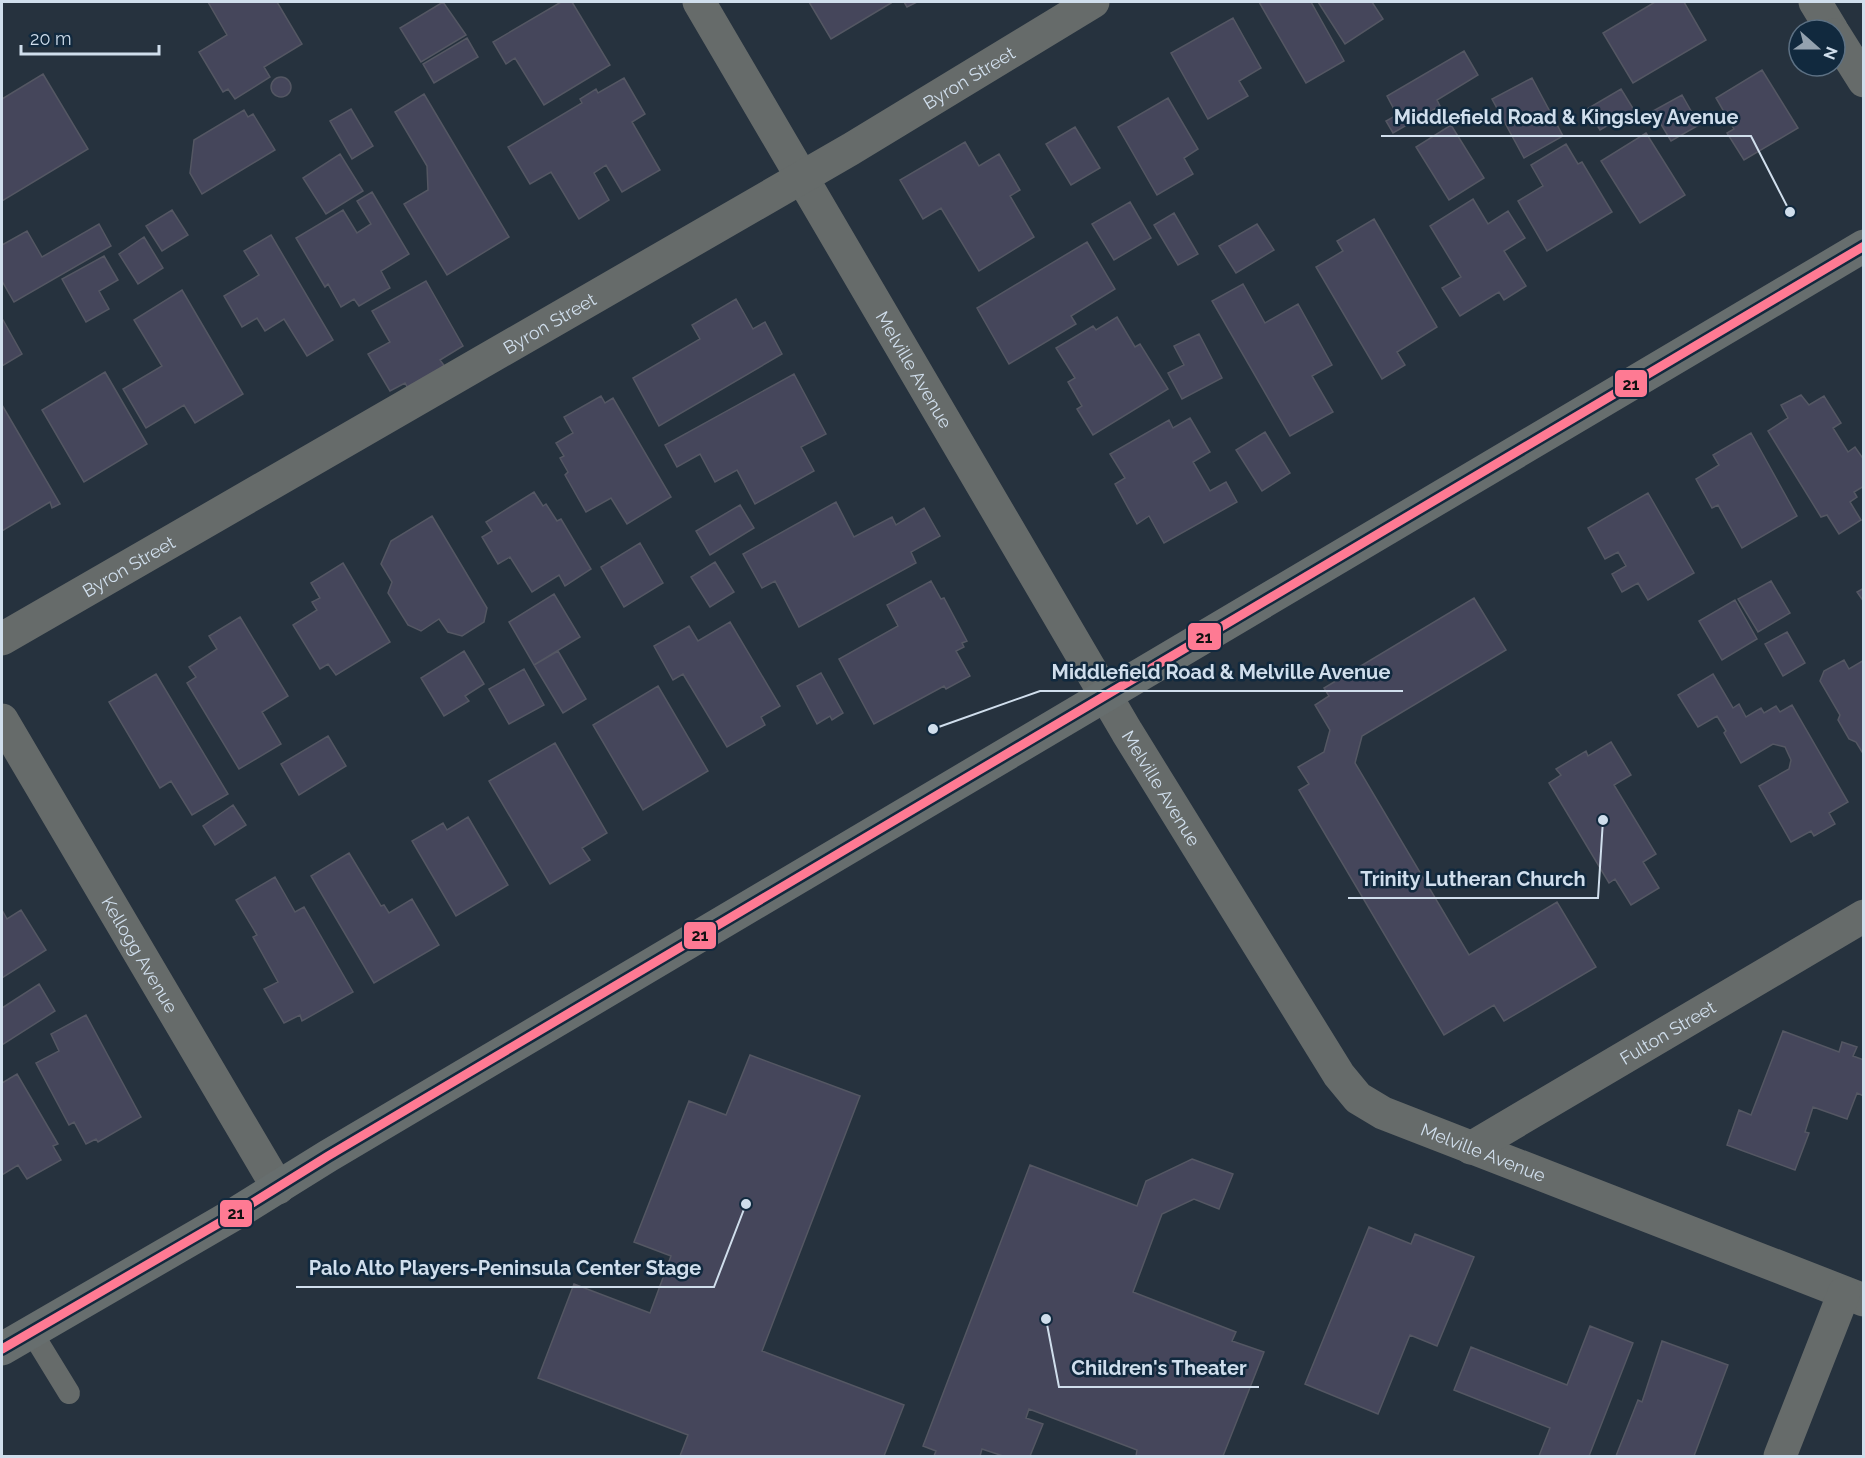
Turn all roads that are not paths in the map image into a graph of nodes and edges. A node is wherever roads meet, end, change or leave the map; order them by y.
1 (699, 2) edge
2 (1093, 2) edge
3 (1815, 2) edge
4 (1825, 18) edge
5 (1847, 55) edge
6 (1863, 81) edge
7 (802, 177) junction
8 (1863, 246) edge
9 (2, 639) edge
10 (1106, 694) junction
11 (2, 720) edge
12 (1863, 916) edge
13 (1471, 1148) junction
14 (278, 1188) junction
15 (1854, 1296) edge
16 (31, 1331) junction
17 (2, 1349) edge
18 (69, 1393) dead end
19 (1780, 1456) edge

1 - 7 street, Melville Avenue
2 - 7 street, Byron Street
3 - 4 street
5 - 6 street
7 - 9 street, Byron Street
7 - 10 street, Melville Avenue
8 - 10 main road
10 - 13 street, Melville Avenue
10 - 14 main road
11 - 14 street, Kellogg Avenue
12 - 13 street, Fulton Street
13 - 15 street, Melville Avenue
14 - 16 main road
15 - 19 street
16 - 17 main road
16 - 18 lane

